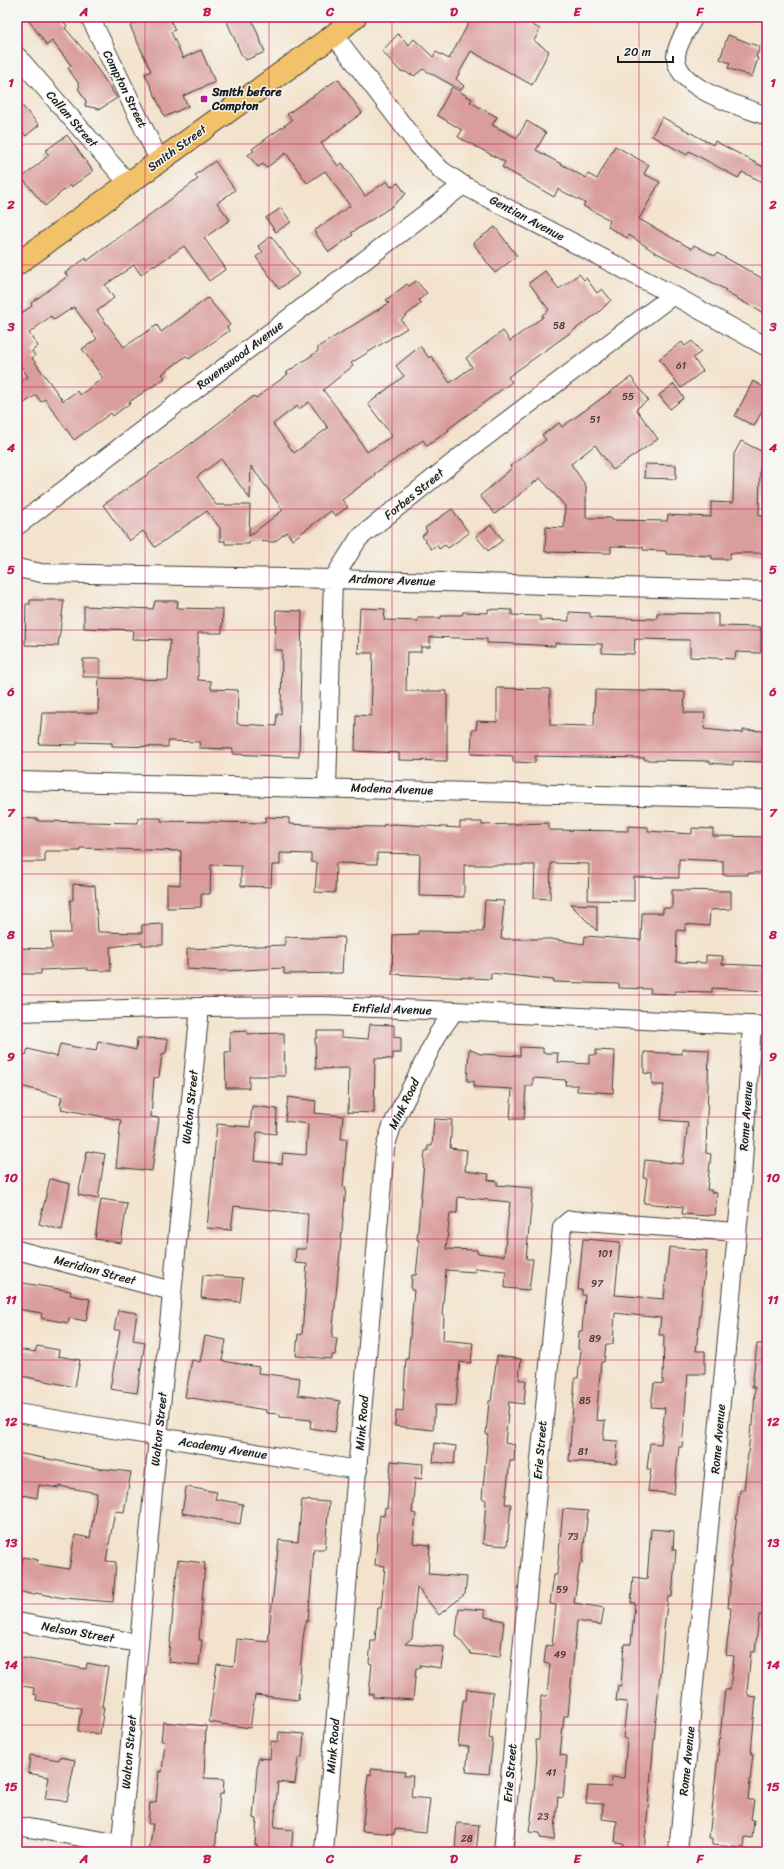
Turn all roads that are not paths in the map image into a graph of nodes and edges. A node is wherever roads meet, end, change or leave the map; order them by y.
1 (90, 17) edge
2 (355, 17) edge
3 (694, 17) edge
4 (334, 34) junction
5 (17, 56) edge
6 (767, 116) edge
7 (159, 160) junction
8 (128, 183) junction
9 (463, 185) junction
10 (17, 264) edge
11 (673, 295) junction
12 (767, 347) edge
13 (17, 526) edge
14 (17, 568) edge
15 (333, 579) junction
16 (767, 591) edge
17 (17, 781) edge
18 (327, 788) junction
19 (767, 799) edge
20 (200, 1007) junction
21 (454, 1011) junction
22 (17, 1012) edge
23 (760, 1026) edge
24 (737, 1232) junction
25 (17, 1250) edge
26 (172, 1291) junction
27 (17, 1413) edge
28 (158, 1437) junction
29 (358, 1470) junction
30 (17, 1622) edge
31 (138, 1643) junction
32 (17, 1826) edge
33 (121, 1848) edge
34 (324, 1852) edge
35 (502, 1852) edge
36 (678, 1852) edge

1 - 7 street, Compton Street
2 - 4 main road, Smith Street
3 - 6 street
4 - 7 main road, Smith Street
4 - 9 street, Gentian Avenue
5 - 8 street, Callan Street
7 - 8 main road, Smith Street
8 - 10 main road, Smith Street
9 - 11 street, Gentian Avenue
9 - 13 street, Ravenswood Avenue
11 - 12 street, Gentian Avenue
11 - 15 street, Forbes Street
14 - 15 street, Ardmore Avenue
15 - 16 street, Ardmore Avenue
15 - 18 street
17 - 18 street, Modena Avenue
18 - 19 street, Modena Avenue
20 - 21 street, Enfield Avenue
20 - 22 street, Enfield Avenue
20 - 26 street, Walton Street
21 - 23 street, Enfield Avenue
21 - 29 street, Mink Road
23 - 24 street, Rome Avenue
24 - 35 street, Erie Street
24 - 36 street, Rome Avenue
25 - 26 street, Meridian Street
26 - 28 street, Walton Street
27 - 28 street, Academy Avenue
28 - 29 street, Academy Avenue
28 - 31 street, Walton Street
29 - 34 street, Mink Road
30 - 31 street, Nelson Street
31 - 33 street, Walton Street
32 - 33 street

